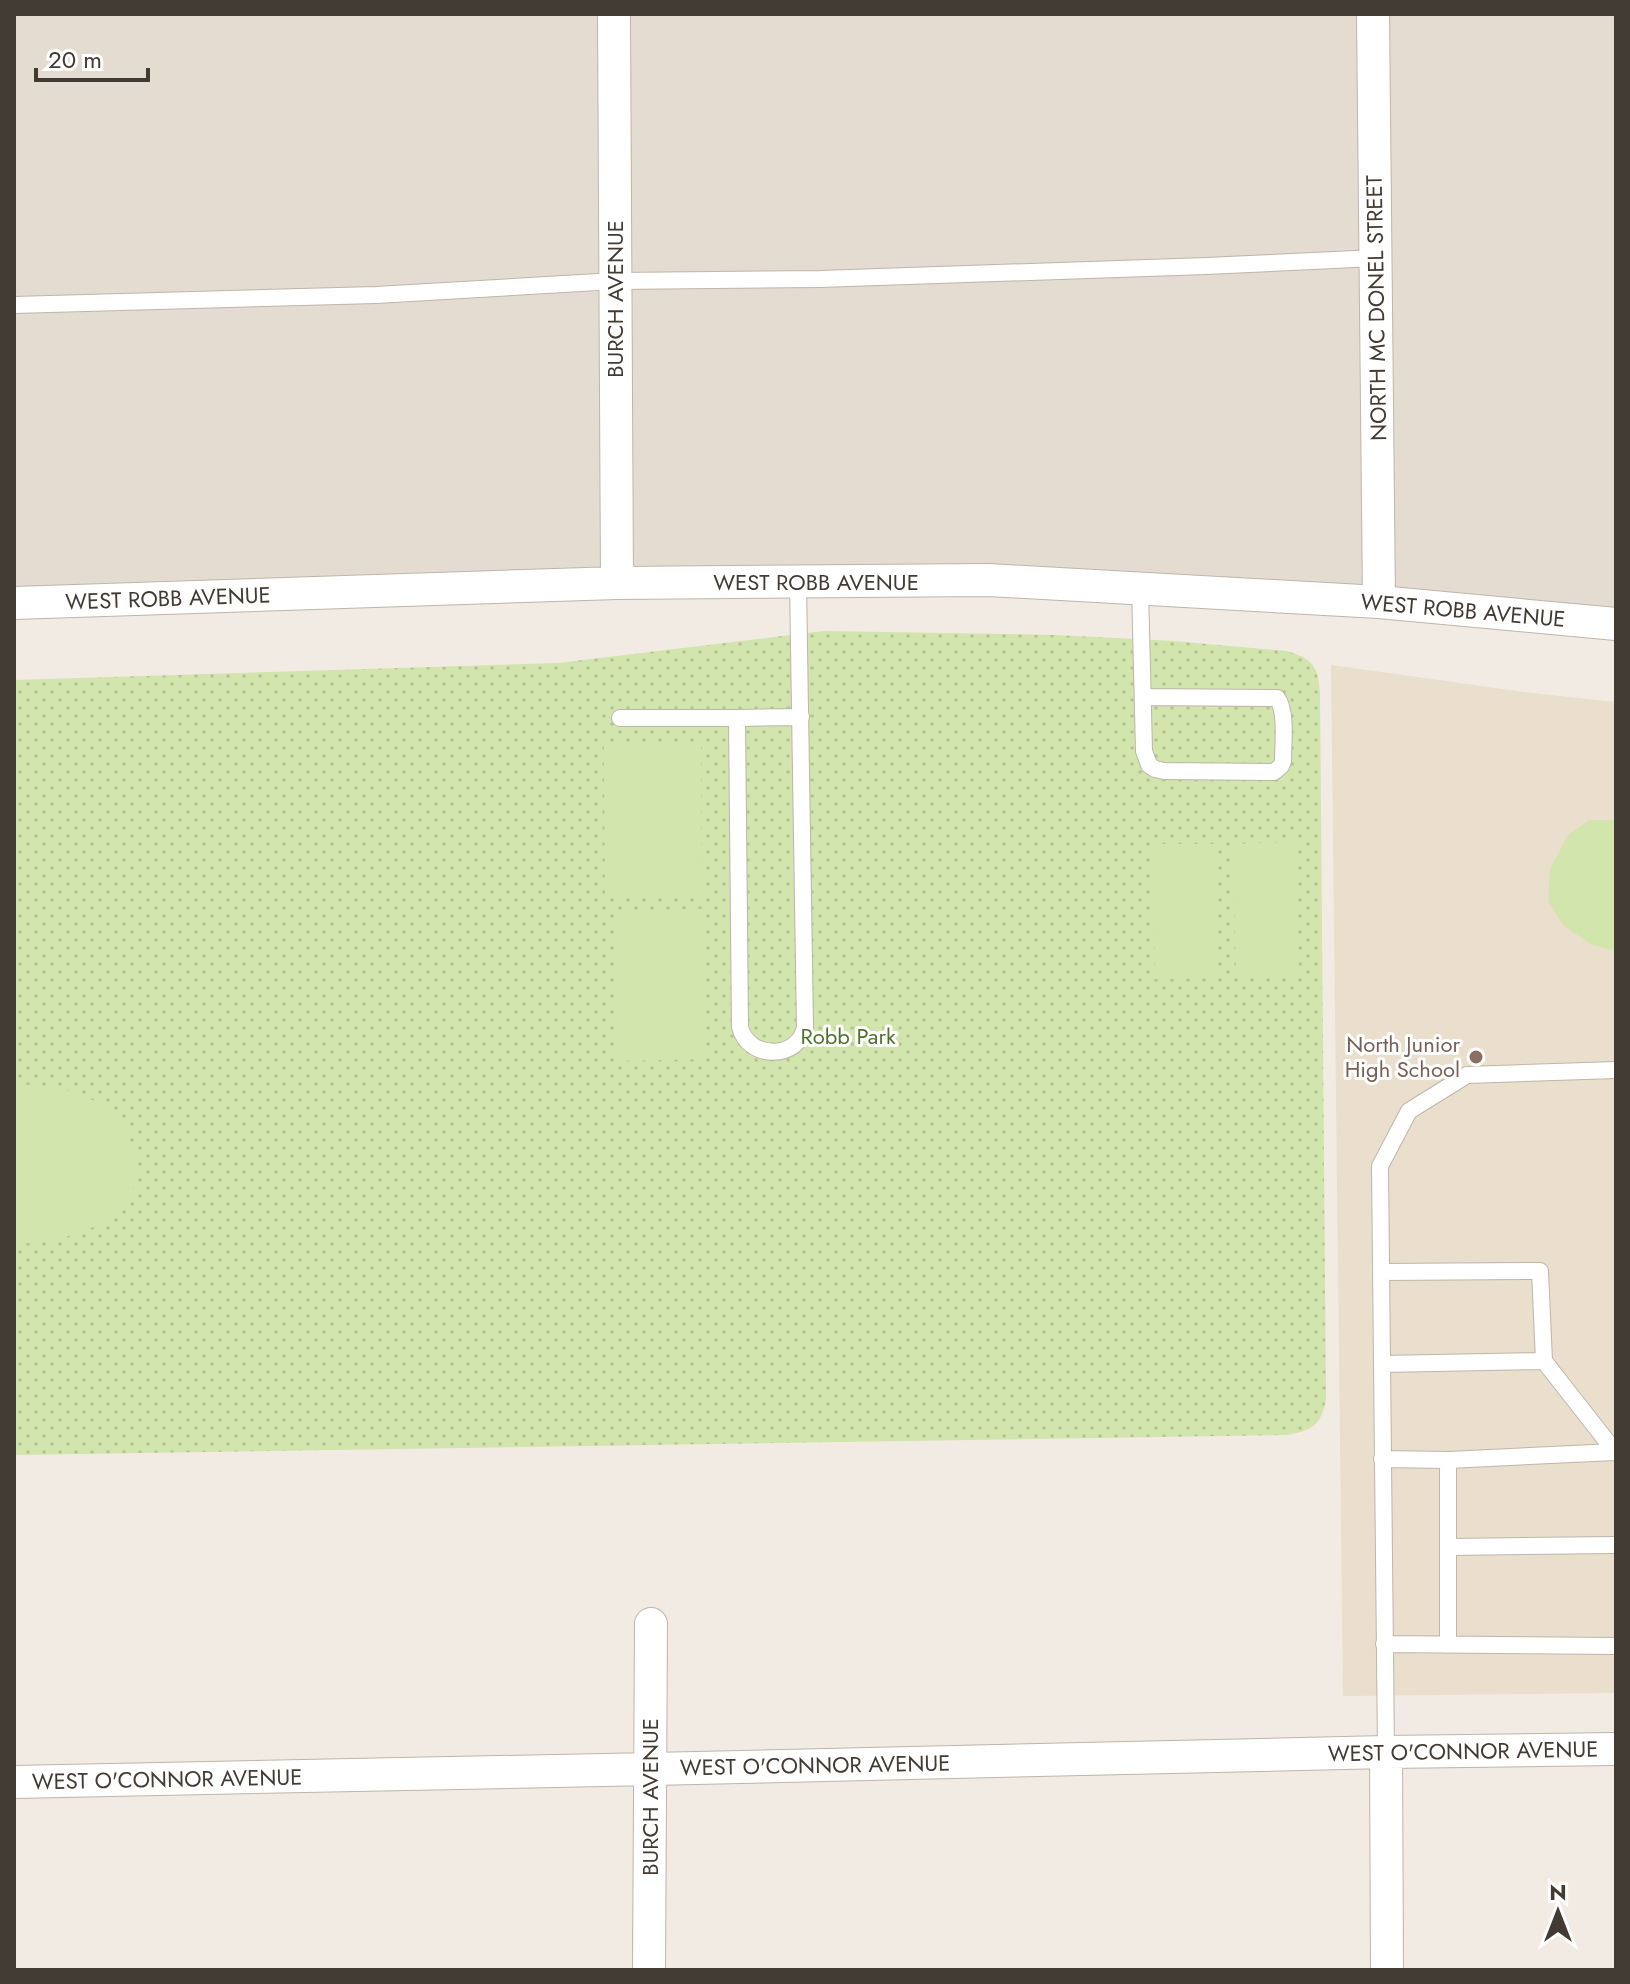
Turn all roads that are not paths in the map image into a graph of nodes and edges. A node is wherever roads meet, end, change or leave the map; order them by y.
1 (614, 14) edge
2 (1373, 14) edge
3 (1376, 258) junction
4 (615, 281) junction
5 (14, 305) edge
6 (798, 582) junction
7 (617, 583) junction
8 (1140, 588) junction
9 (1379, 602) junction
10 (14, 603) edge
11 (1616, 624) edge
12 (1143, 697) junction
13 (801, 717) junction
14 (620, 718) dead end
15 (737, 718) junction
16 (1616, 1070) edge
17 (1381, 1272) junction
18 (1544, 1361) junction
19 (1382, 1364) junction
20 (1615, 1452) edge
21 (1382, 1459) junction
22 (1448, 1460) junction
23 (1616, 1545) edge
24 (1449, 1547) junction
25 (651, 1624) dead end
26 (1384, 1644) junction
27 (1448, 1645) junction
28 (1616, 1646) edge
29 (1616, 1749) edge
30 (1386, 1752) junction
31 (651, 1769) junction
32 (14, 1782) edge
33 (649, 1970) edge
34 (1387, 1970) edge

1 - 4 street, BURCH AVENUE
2 - 3 street, NORTH MC DONEL STREET
3 - 4 lane
3 - 9 street, NORTH MC DONEL STREET
4 - 5 lane
4 - 7 street, BURCH AVENUE
6 - 7 street, WEST ROBB AVENUE
6 - 8 street, WEST ROBB AVENUE
6 - 13 lane
7 - 10 street, WEST ROBB AVENUE
8 - 9 street, WEST ROBB AVENUE
8 - 12 lane
9 - 11 street, WEST ROBB AVENUE
12 - 12 lane
13 - 15 lane
13 - 15 lane
14 - 15 lane
16 - 17 lane
17 - 18 lane
17 - 19 lane
18 - 19 lane
18 - 20 lane
19 - 21 lane
20 - 22 lane
21 - 22 lane
21 - 26 lane
22 - 24 lane
23 - 24 lane
24 - 27 lane
25 - 31 street, BURCH AVENUE
26 - 27 lane
26 - 30 lane
27 - 28 lane
29 - 30 street, WEST O'CONNOR AVENUE
30 - 31 street, WEST O'CONNOR AVENUE
30 - 34 street
31 - 32 street, WEST O'CONNOR AVENUE
31 - 33 street, BURCH AVENUE

